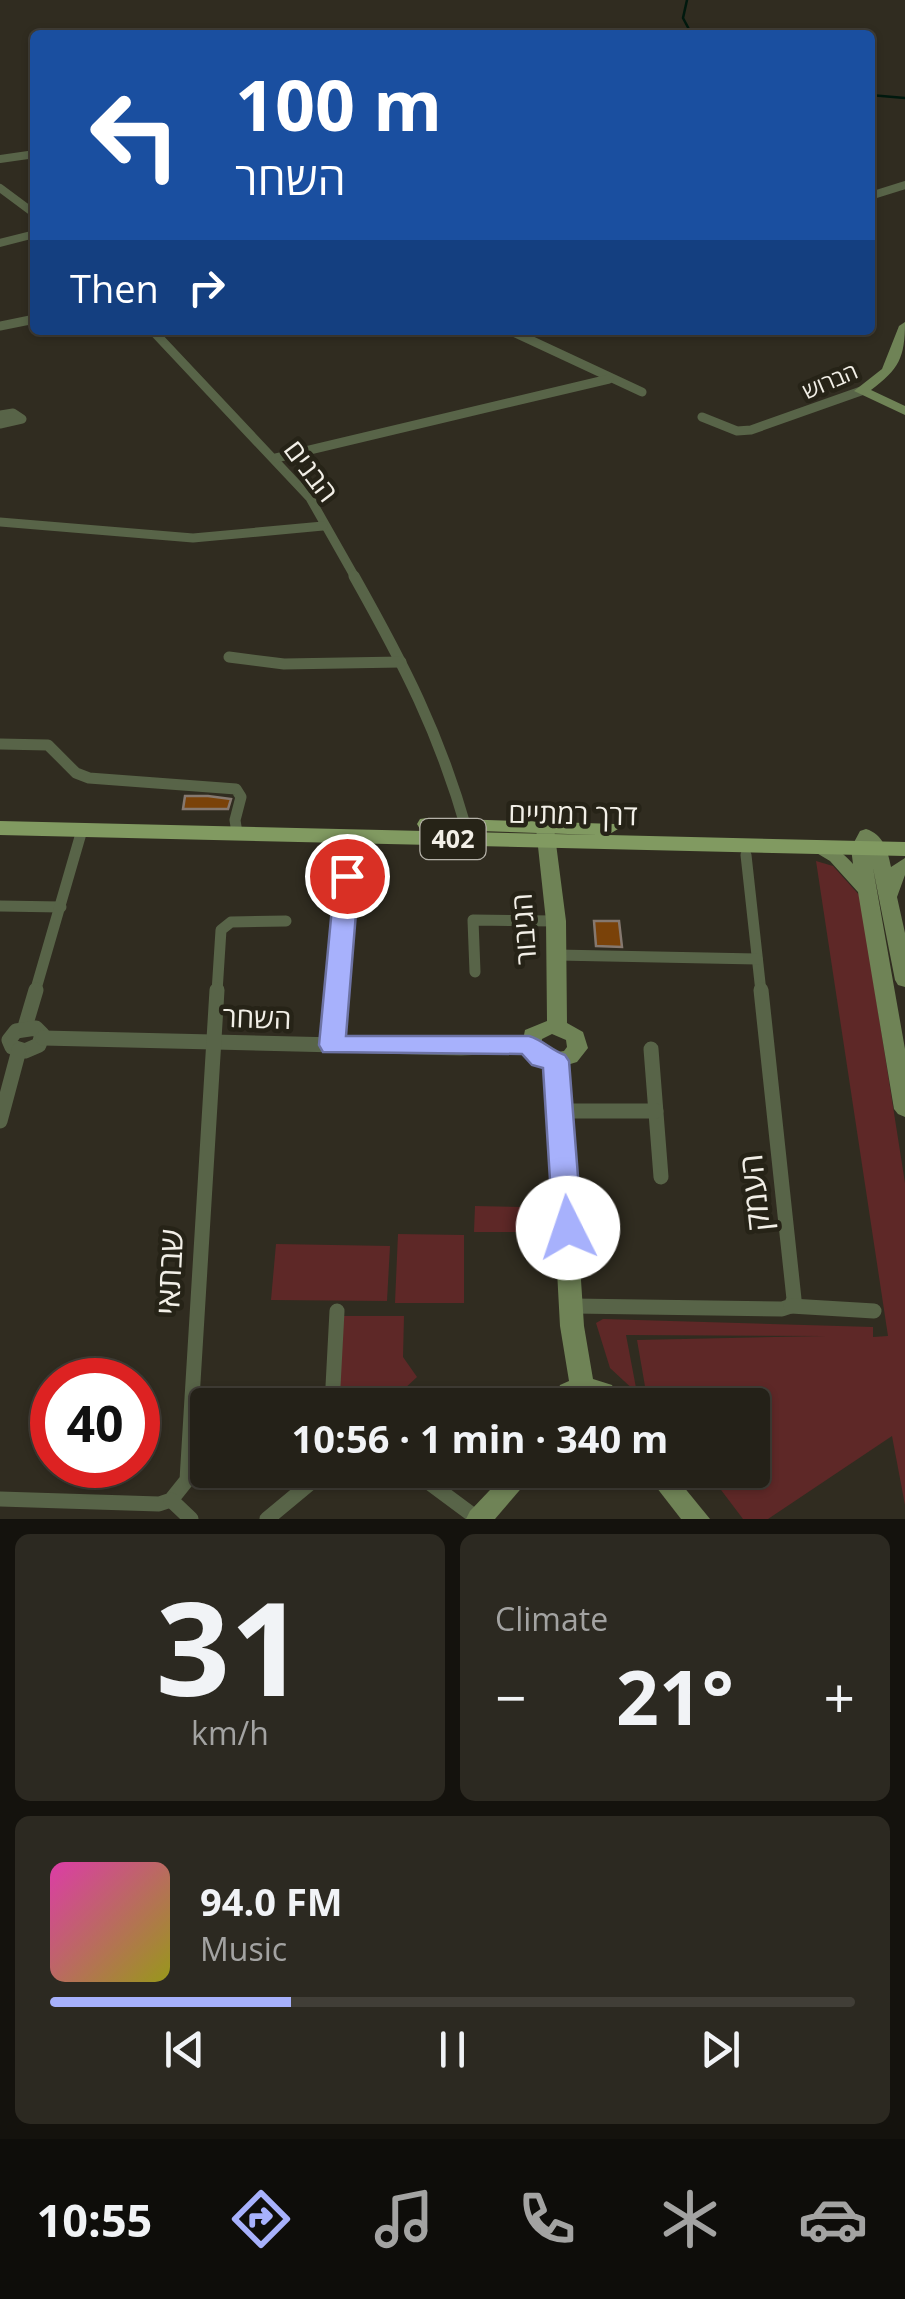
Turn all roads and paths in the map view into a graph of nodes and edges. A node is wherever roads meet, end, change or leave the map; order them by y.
1 (30, 155) edge
2 (0, 159) edge
3 (905, 184) edge
4 (0, 188) edge
5 (875, 194) edge
6 (30, 210) edge
7 (30, 235) edge
8 (0, 242) edge
9 (30, 320) edge
10 (0, 326) edge
11 (905, 326) edge
12 (157, 335) edge
13 (519, 335) edge
14 (609, 379) junction
15 (861, 390) junction
16 (642, 392) dead end
17 (905, 411) edge
18 (0, 415) edge
19 (702, 417) dead end
20 (0, 424) edge
21 (276, 458) junction
22 (0, 522) edge
23 (323, 526) junction
24 (229, 657) dead end
25 (401, 662) junction
26 (0, 744) edge
27 (0, 816) edge
28 (236, 826) junction
29 (0, 828) edge
30 (82, 830) junction
31 (466, 832) junction
32 (546, 835) junction
33 (905, 836) edge
34 (868, 844) junction
35 (813, 846) junction
36 (905, 849) edge
37 (746, 856) dead end
38 (905, 864) edge
39 (347, 876) dead end
40 (867, 892) junction
41 (888, 901) junction
42 (0, 906) edge
43 (61, 907) junction
44 (286, 921) dead end
45 (556, 921) junction
46 (557, 955) junction
47 (757, 959) junction
48 (474, 972) dead end
49 (905, 980) edge
50 (558, 1027) junction
51 (25, 1028) junction
52 (5, 1037) edge
53 (43, 1038) junction
54 (212, 1042) junction
55 (332, 1045) junction
56 (529, 1045) junction
57 (651, 1049) dead end
58 (20, 1050) junction
59 (556, 1061) junction
60 (905, 1109) edge
61 (560, 1111) junction
62 (656, 1112) junction
63 (0, 1122) edge
64 (660, 1177) dead end
65 (572, 1306) junction
66 (791, 1306) junction
67 (336, 1311) dead end
68 (874, 1311) dead end
69 (582, 1386) junction
70 (333, 1388) edge
71 (578, 1388) edge
72 (589, 1388) edge
73 (304, 1488) edge
74 (436, 1488) edge
75 (508, 1488) edge
76 (671, 1488) edge
77 (0, 1499) edge
78 (169, 1508) edge
79 (191, 1519) edge
80 (267, 1519) edge
81 (478, 1519) edge
82 (698, 1519) edge

1 - 2 street
3 - 5 street
4 - 6 street
7 - 8 street
9 - 10 street
11 - 15 street, הברוש
12 - 21 street, הבנים
13 - 14 street
14 - 16 street
14 - 21 street
15 - 17 street
15 - 19 street, הברוש
18 - 20 street
21 - 23 street, הבנים
22 - 23 street
23 - 25 street, הבנים
24 - 25 street
25 - 31 street, הבנים
26 - 28 street
27 - 28 main road, דרך רמתיים / 402
28 - 30 main road, דרך רמתיים / 402
28 - 31 main road, דרך רמתיים / 402
29 - 30 main road, דרך רמתיים / 402
30 - 43 street
31 - 32 main road, דרך רמתיים / 402
32 - 34 main road, דרך רמתיים / 402
32 - 35 main road, דרך רמתיים / 402
32 - 45 street, הגיבור
33 - 34 main road, דרך רמתיים / 402
34 - 35 main road, דרך רמתיים / 402
34 - 36 main road, דרך רמתיים / 402
34 - 40 street
34 - 41 street
35 - 40 street
37 - 47 street, העמק
38 - 41 street
39 - 55 street
40 - 60 street
41 - 49 street
42 - 43 street
43 - 51 street
44 - 54 street, שבתאי
45 - 46 street, הגיבור
45 - 48 street
46 - 47 street
46 - 50 street, הגיבור
47 - 66 street, העמק
50 - 56 street
50 - 59 street
51 - 52 street
51 - 53 street
52 - 58 street
53 - 54 street, השחר
53 - 58 street
54 - 55 street, השחר
54 - 78 street, שבתאי
55 - 56 street, השחר
56 - 59 street
57 - 62 street
58 - 63 street
59 - 61 street
61 - 62 street
61 - 65 street
62 - 64 street
65 - 66 street
65 - 69 street
66 - 68 street
67 - 70 street
69 - 71 street
69 - 72 street
73 - 80 street
74 - 81 street
75 - 81 street
76 - 82 street
77 - 78 street
78 - 79 street

